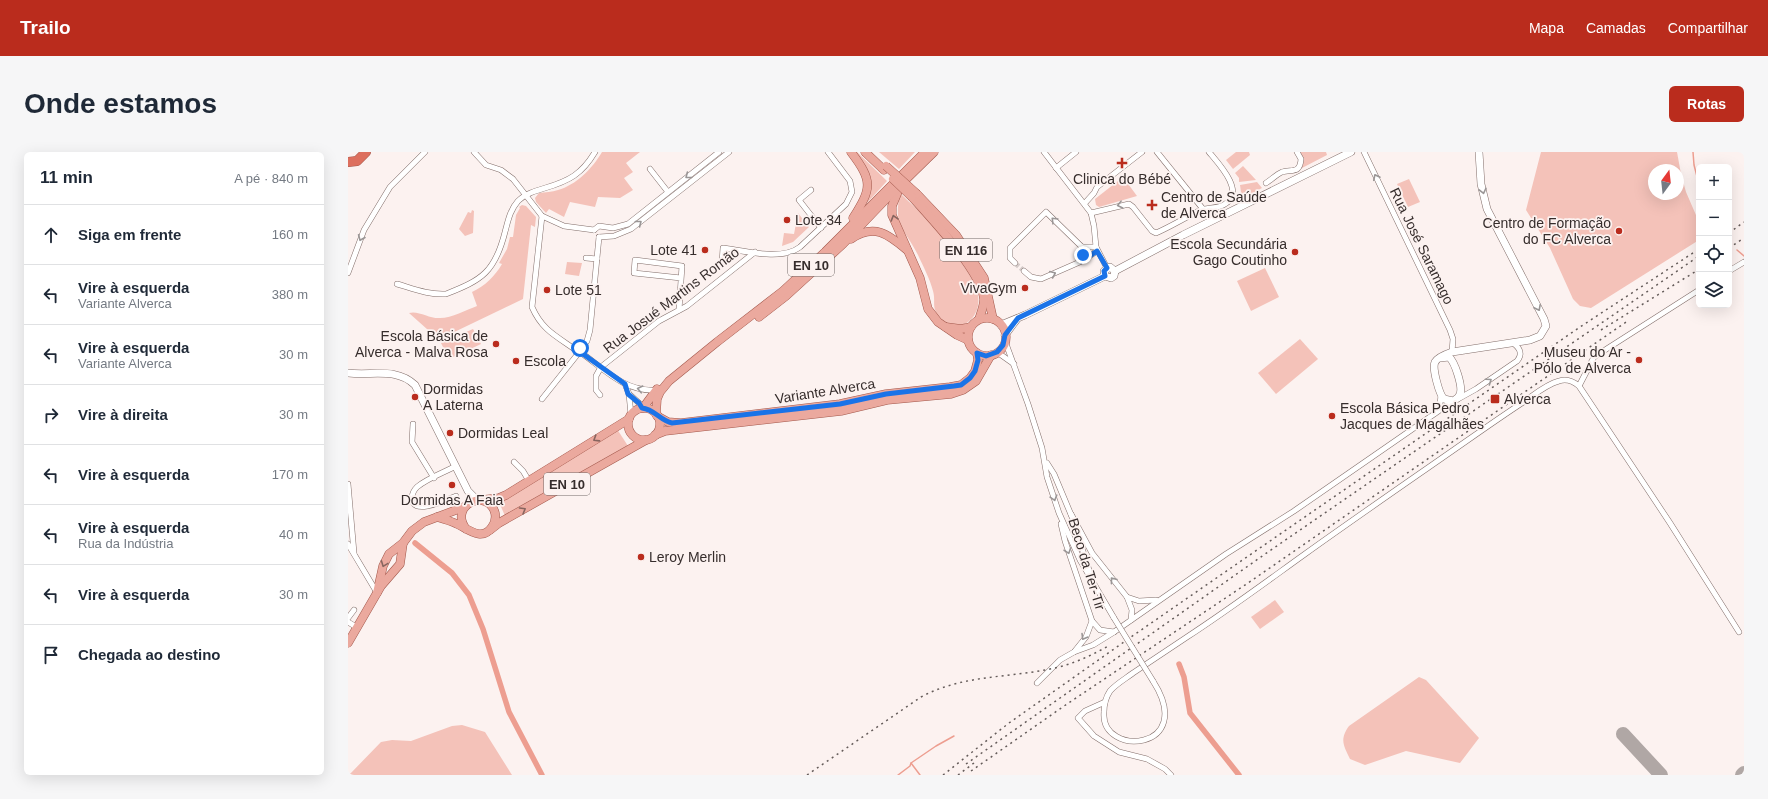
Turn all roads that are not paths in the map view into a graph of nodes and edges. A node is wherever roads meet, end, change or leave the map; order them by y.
1 (366, 152) edge
2 (425, 152) edge
3 (474, 152) edge
4 (595, 152) edge
5 (719, 152) edge
6 (729, 152) edge
7 (828, 152) edge
8 (850, 152) edge
9 (865, 152) edge
10 (872, 152) edge
11 (919, 152) edge
12 (925, 152) edge
13 (934, 152) edge
14 (1044, 152) edge
15 (1076, 152) edge
16 (1142, 152) edge
17 (1157, 152) edge
18 (1209, 152) edge
19 (1296, 152) edge
20 (1352, 152) edge
21 (1364, 152) edge
22 (1479, 152) edge
23 (348, 162) edge
24 (885, 168) junction
25 (1056, 168) junction
26 (650, 169) dead end
27 (912, 169) junction
28 (1266, 183) dead end
29 (811, 190) dead end
30 (668, 192) junction
31 (525, 195) junction
32 (914, 196) junction
33 (1085, 203) junction
34 (1203, 209) junction
35 (1091, 213) junction
36 (542, 216) junction
37 (605, 228) junction
38 (821, 228) junction
39 (594, 230) junction
40 (845, 231) junction
41 (602, 237) junction
42 (843, 244) junction
43 (1082, 247) junction
44 (1097, 249) junction
45 (755, 252) junction
46 (910, 254) junction
47 (586, 258) dead end
48 (597, 260) junction
49 (1082, 261) junction
50 (1744, 262) edge
51 (722, 263) dead end
52 (1016, 263) tunnel mouth
53 (1107, 268) junction
54 (1732, 269) edge
55 (1115, 270) junction
56 (1024, 271) tunnel mouth
57 (348, 273) edge
58 (1105, 276) junction
59 (681, 278) junction
60 (397, 284) dead end
61 (1696, 292) edge
62 (679, 310) junction
63 (1018, 318) junction
64 (979, 319) junction
65 (992, 319) junction
66 (1001, 325) junction
67 (945, 327) junction
68 (971, 327) junction
69 (1005, 338) junction
70 (968, 340) junction
71 (1513, 343) junction
72 (579, 352) junction
73 (1452, 352) junction
74 (977, 353) junction
75 (994, 354) junction
76 (1440, 358) junction
77 (1014, 364) junction
78 (1455, 365) junction
79 (601, 367) junction
80 (688, 367) junction
81 (348, 373) edge
82 (669, 381) junction
83 (625, 384) junction
84 (1579, 386) junction
85 (656, 390) junction
86 (628, 394) junction
87 (600, 395) dead end
88 (1441, 395) junction
89 (542, 399) dead end
90 (1454, 400) junction
91 (643, 408) junction
92 (656, 415) junction
93 (1433, 415) junction
94 (630, 417) junction
95 (413, 424) dead end
96 (655, 435) junction
97 (646, 440) junction
98 (1046, 460) junction
99 (514, 462) dead end
100 (456, 466) junction
101 (434, 478) junction
102 (529, 481) junction
103 (348, 484) edge
104 (468, 491) junction
105 (456, 496) dead end
106 (479, 500) junction
107 (465, 506) junction
108 (1059, 513) junction
109 (1071, 514) junction
110 (437, 517) junction
111 (466, 529) junction
112 (490, 530) junction
113 (404, 543) junction
114 (348, 544) edge
115 (354, 553) junction
116 (1092, 580) junction
117 (377, 593) junction
118 (1127, 597) junction
119 (1157, 600) junction
120 (354, 610) dead end
121 (348, 618) edge
122 (1131, 620) junction
123 (1092, 621) junction
124 (348, 622) edge
125 (358, 628) junction
126 (1114, 632) junction
127 (1739, 632) dead end
128 (348, 643) edge
129 (1074, 652) junction
130 (1037, 683) dead end
131 (1105, 702) junction
132 (1171, 775) edge

1 - 23 highway
2 -> 57 street
3 - 31 street
4 - 31 street
5 -> 30 street
41 -> 6 street
7 - 38 street
8 - 40 main road
9 - 24 main road, EN 116
10 - 24 main road, EN 116
11 - 27 main road
12 - 27 main road, EN 10
13 - 27 main road, EN 10
14 - 25 street
15 - 25 street
16 - 33 street
17 - 34 street
18 - 34 street
19 - 28 street
20 - 55 main road
73 -> 21 street, Rua José Saramago
22 -> 71 main road
24 - 32 main road, EN 116, bridge
25 - 33 street
26 - 30 street
27 - 40 main road, EN 10
27 - 42 main road, EN 10
46 -> 27 main road
29 - 38 street
30 - 37 street
31 - 36 street
31 - 60 street
32 - 64 main road, EN 116
32 - 65 main road, EN 116
33 - 35 street
34 -> 35 street
35 - 44 street
36 - 39 street
36 - 72 street
37 - 39 street
37 - 41 street
38 - 45 street
39 - 41 street
40 - 80 main road, EN 10
41 - 48 street
42 - 46 main road
42 - 80 main road, EN 10
43 - 44 street
43 - 49 street
43 -> 52 street
44 - 49 street
44 - 53 street
45 - 51 street
45 - 62 street, Rua Josué Martins Romão
46 - 67 main road
47 - 48 street
48 - 72 street
56 -> 49 street
50 - 54 street
53 - 55 main road
53 - 58 main road
55 - 58 main road
58 - 63 main road
59 - 59 street
59 - 62 street
61 - 84 street
62 - 79 street, Rua Josué Martins Romão
63 - 66 main road
63 - 69 main road
64 - 65 main road
64 - 68 main road
65 - 66 main road
66 - 69 main road
67 - 68 main road
67 - 70 main road
68 - 70 main road
69 - 75 main road
69 - 77 street
70 - 74 main road
71 - 73 main road
90 -> 71 street
72 - 79 street
72 - 89 street
73 - 76 main road
73 - 78 main road
74 - 75 main road
74 - 92 main road, Variante Alverca
75 - 77 street
75 - 96 main road, Variante Alverca
76 - 78 main road
76 - 88 main road
77 - 98 street
78 - 90 main road
79 - 83 street
79 - 87 street
80 - 82 main road, EN 10
81 - 100 main road
82 - 85 main road, EN 10
82 - 92 main road, EN 10
85 -> 83 street
83 - 86 street
84 - 127 street
84 - 131 street
85 - 91 main road, EN 10
86 - 91 street
86 - 94 street
88 - 90 main road
88 - 93 street
90 - 93 street
91 - 92 main road
91 - 94 main road, EN 10
92 - 96 main road, EN 10
93 - 119 street
94 - 97 main road
94 -> 102 main road, EN 10
95 - 101 street
96 - 97 main road, EN 10
112 -> 97 main road, EN 10
98 -> 108 street
98 - 109 street
99 - 102 street
100 - 101 street
100 - 104 main road
101 - 105 street
102 - 106 main road, EN 10
103 - 115 street
104 - 106 main road
104 - 107 main road
106 - 107 main road, EN 10
106 - 112 main road
107 - 110 main road, EN 10
107 - 111 main road
108 - 116 street
108 -> 123 street, Beco da Ter-Tir
109 - 116 street
118 -> 109 street
110 - 111 main road, EN 10
110 - 113 main road, EN 10
111 - 112 main road, EN 10
113 - 117 main road, EN 10
113 -> 117 main road
114 - 115 street
115 - 117 street
116 - 131 street, bridge
117 - 125 main road, EN 10
118 - 119 street
118 - 122 street
119 - 122 street
120 - 121 street
122 - 126 street
123 - 126 street, Beco da Ter-Tir
123 -> 129 street, Beco da Ter-Tir
124 - 125 street
125 - 128 main road, EN 10
126 - 129 street
129 - 130 street, Beco da Ter-Tir
131 - 132 street

